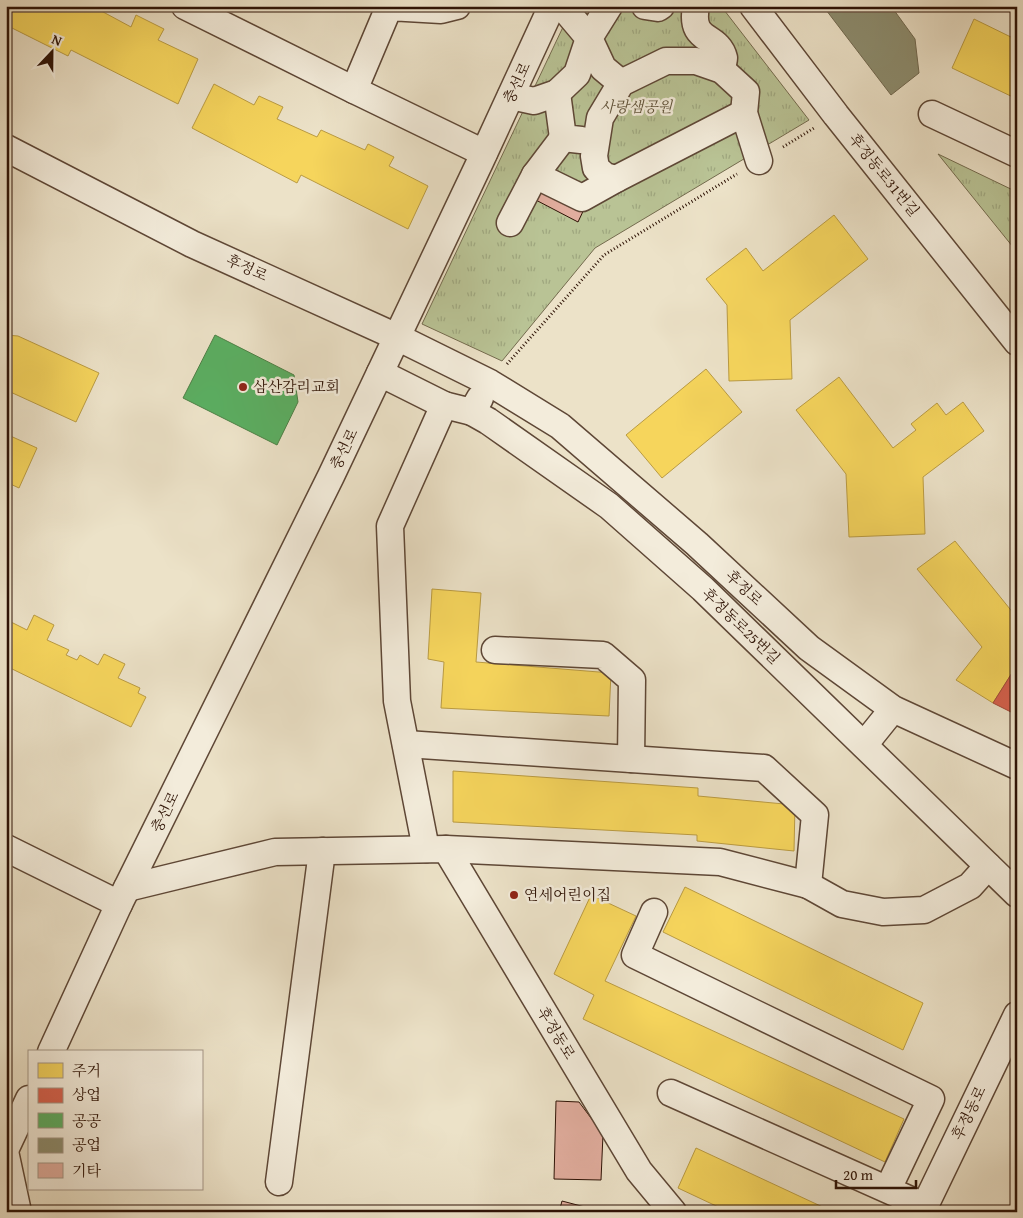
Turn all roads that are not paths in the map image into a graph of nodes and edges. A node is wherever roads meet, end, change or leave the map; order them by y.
1 (185, 6) edge
2 (457, 6) edge
3 (552, 6) edge
4 (562, 6) edge
5 (609, 6) edge
6 (645, 6) edge
7 (661, 6) edge
8 (696, 6) edge
9 (753, 6) edge
10 (388, 7) edge
11 (589, 38) junction
12 (722, 70) junction
13 (621, 83) junction
14 (354, 90) junction
15 (557, 93) junction
16 (511, 96) junction
17 (744, 113) junction
18 (932, 114) dead end
19 (563, 138) junction
20 (596, 141) junction
21 (6, 148) edge
22 (484, 153) junction
23 (1017, 154) edge
24 (759, 161) road end
25 (535, 175) junction
26 (616, 179) junction
27 (510, 223) dead end
28 (398, 337) junction
29 (1017, 342) edge
30 (380, 373) junction
31 (490, 383) junction
32 (444, 405) junction
33 (472, 412) junction
34 (495, 650) dead end
35 (893, 709) junction
36 (406, 744) junction
37 (864, 745) junction
38 (631, 759) junction
39 (1017, 766) edge
40 (6, 848) edge
41 (436, 849) junction
42 (322, 851) junction
43 (988, 866) junction
44 (808, 885) junction
45 (1017, 894) edge
46 (123, 896) junction
47 (654, 912) dead end
48 (1017, 1015) edge
49 (52, 1050) edge
50 (671, 1093) dead end
51 (28, 1101) edge
52 (6, 1148) edge
53 (6, 1156) edge
54 (279, 1182) dead end
55 (888, 1190) junction
56 (923, 1209) edge
57 (18, 1212) edge
58 (673, 1212) edge

1 - 14 street
2 - 10 street
3 - 16 street, 충선로
4 - 11 street
5 - 11 street
6 - 7 street
8 - 12 street
9 - 29 street, 후정동로31번길
10 - 14 street
11 - 13 street
11 - 15 street
12 - 13 street
12 - 17 street
13 - 20 street
14 - 22 street
15 - 16 street
15 - 19 street
16 - 22 street, 충선로
17 - 24 street
17 - 26 street
18 - 23 street
19 - 20 street
19 - 25 street
20 - 26 street
21 - 28 street, 후정로
22 - 28 street, 충선로
25 - 26 street
25 - 27 street
28 - 30 street, 충선로
28 - 31 street, 후정로
30 - 32 street
30 - 46 street, 충선로
31 - 33 street
31 - 35 street, 후정로
32 - 33 street
32 - 36 street
33 - 37 street, 후정동로25번길
34 - 38 street
35 - 37 street
35 - 39 street, 후정로
36 - 38 street
36 - 41 street
37 - 43 street, 후정동로25번길
38 - 44 street
40 - 46 street
41 - 42 street
41 - 44 street
41 - 58 street, 후정동로
42 - 46 street
42 - 54 street
43 - 44 street
43 - 45 street, 후정동로25번길
46 - 49 street, 충선로
47 - 55 street
48 - 56 street, 후정동로
50 - 55 street
51 - 52 street
53 - 57 street
55 - 56 street

